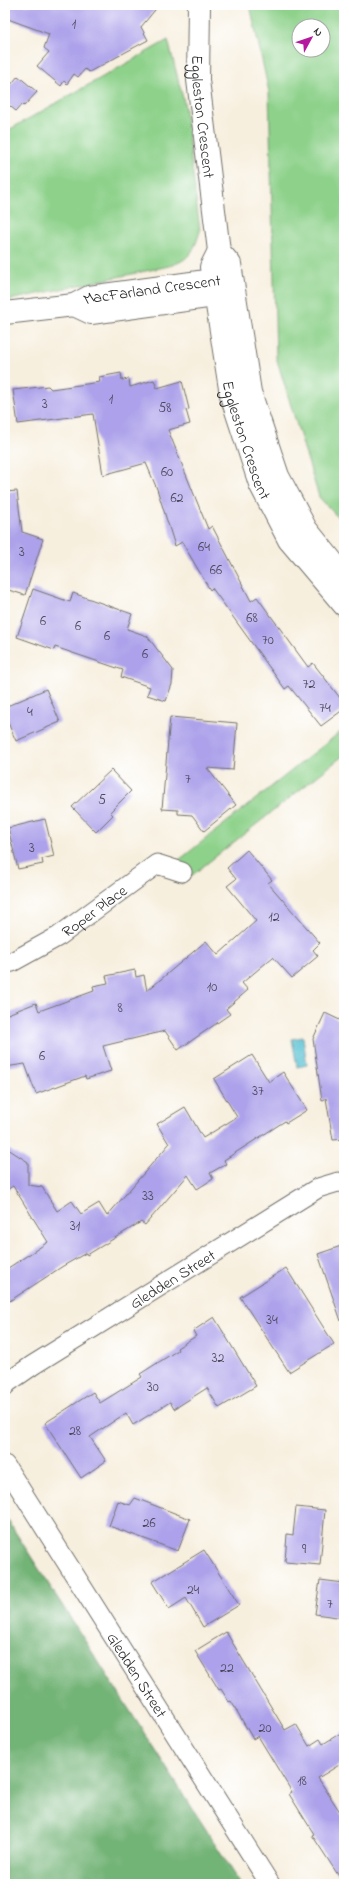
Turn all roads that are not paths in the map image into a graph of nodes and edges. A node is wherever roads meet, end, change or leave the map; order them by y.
1 (200, 5) edge
2 (224, 287) junction
3 (5, 313) edge
4 (344, 576) edge
5 (344, 605) edge
6 (182, 872) dead end
7 (5, 962) edge
8 (344, 1183) edge
9 (5, 1386) edge
10 (5, 1465) edge
11 (270, 1884) edge

1 - 2 street, Eggleston Crescent
2 - 3 street, MacFarland Crescent
2 - 4 street, Eggleston Crescent
2 - 5 street, Eggleston Crescent
6 - 7 street, Roper Place
8 - 9 street, Gledden Street
10 - 11 street, Gledden Street

